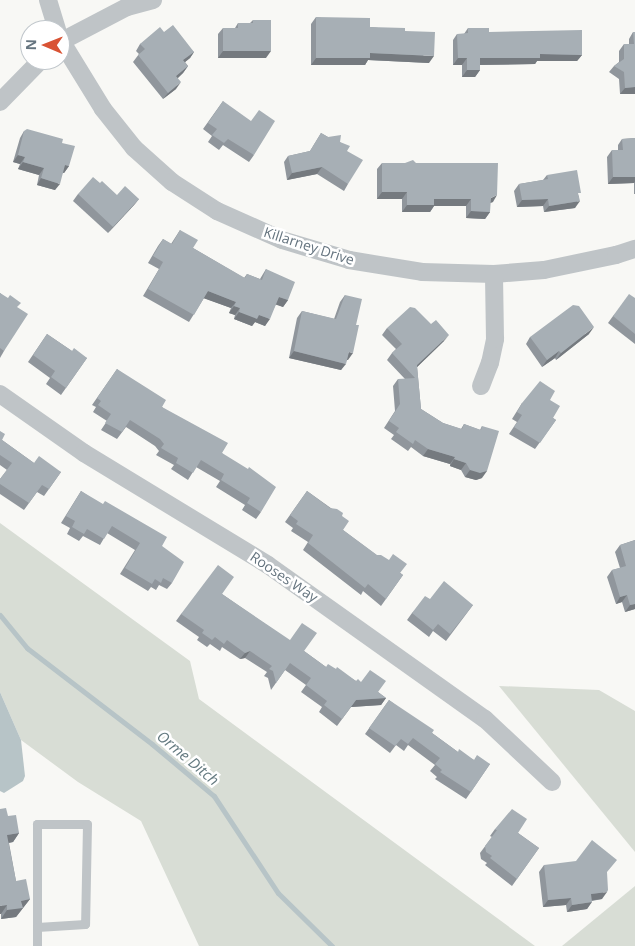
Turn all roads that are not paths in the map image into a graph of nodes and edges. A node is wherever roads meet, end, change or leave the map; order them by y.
1 (48, 0) edge
2 (153, 0) edge
3 (54, 20) edge
4 (70, 33) edge
5 (70, 56) edge
6 (31, 70) edge
7 (0, 102) edge
8 (635, 249) edge
9 (494, 274) junction
10 (481, 386) dead end
11 (0, 394) edge
12 (552, 782) dead end
13 (37, 927) junction
14 (36, 946) edge

1 - 3 street, Killarney Drive
2 - 4 street
5 - 9 street, Killarney Drive
6 - 7 street
8 - 9 street, Killarney Drive
9 - 10 street
11 - 12 street, Rooses Way
13 - 13 lane
13 - 14 lane

